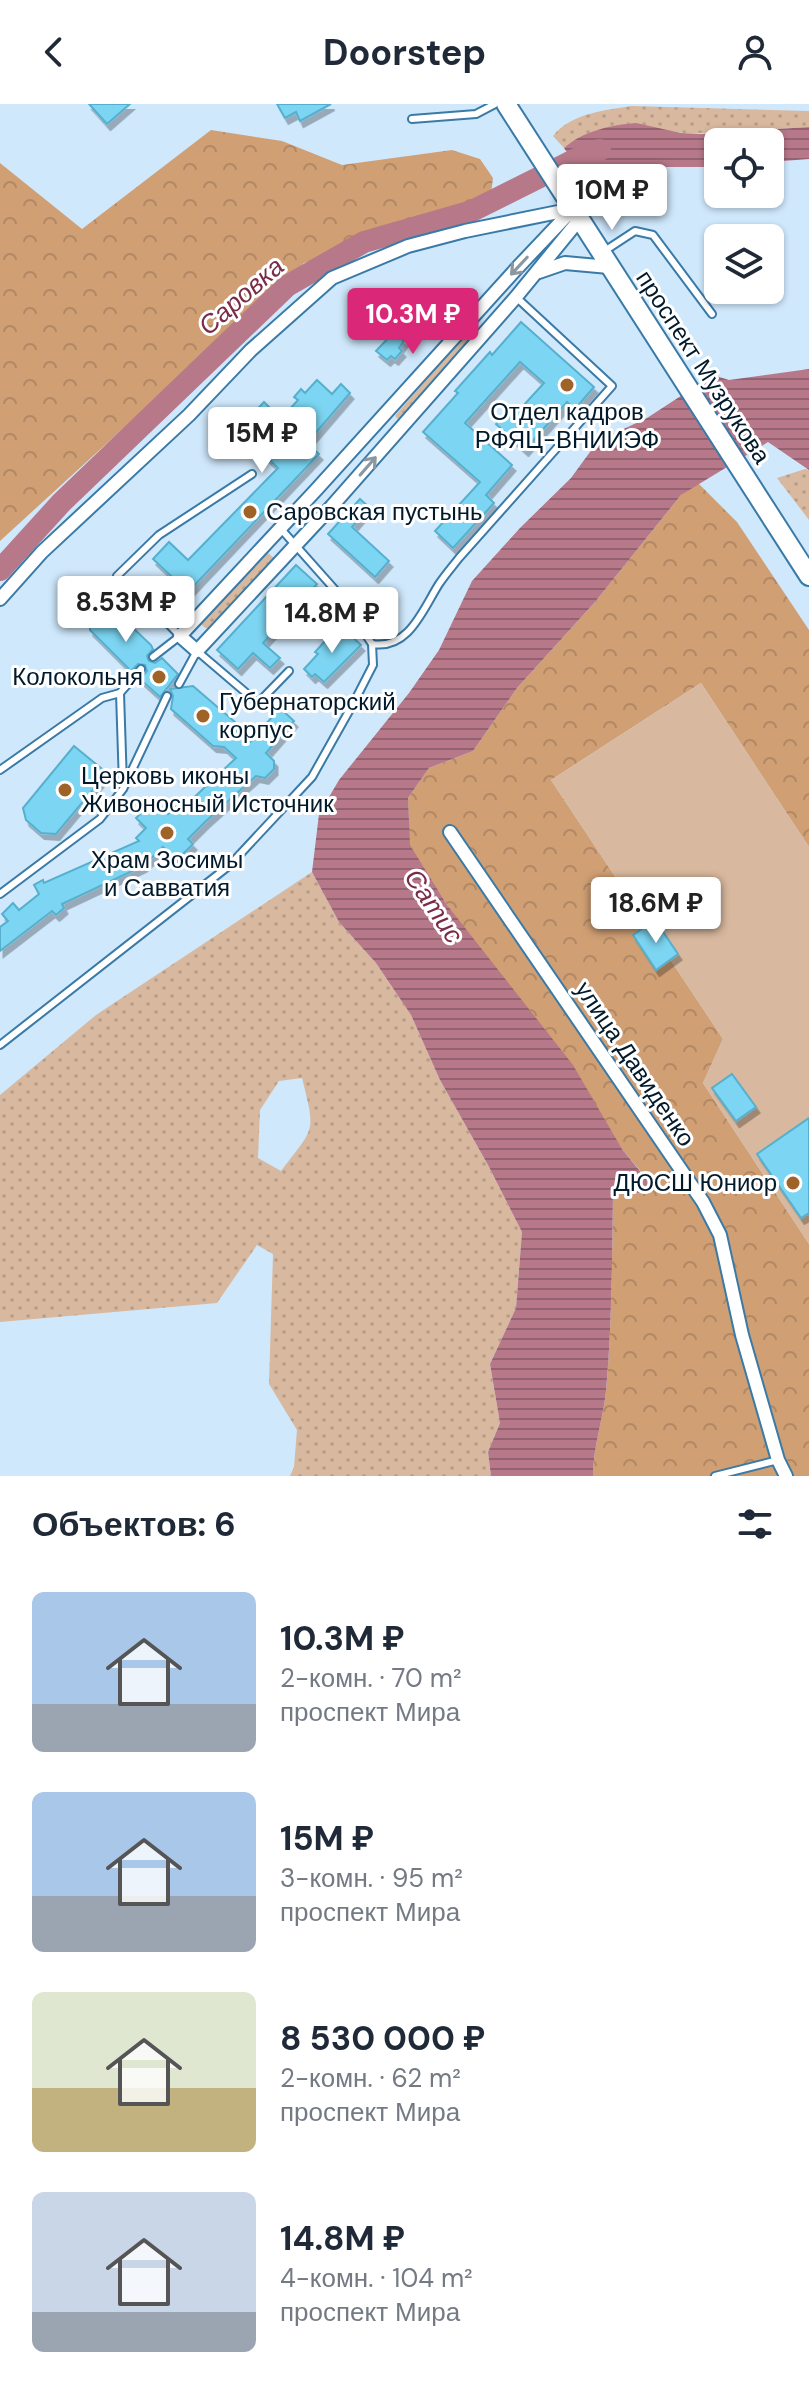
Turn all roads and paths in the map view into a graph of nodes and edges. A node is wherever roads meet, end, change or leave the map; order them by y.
1 (495, 104) edge
2 (506, 104) edge
3 (412, 119) dead end
4 (572, 208) junction
5 (604, 260) junction
6 (536, 274) junction
7 (516, 297) junction
8 (712, 314) dead end
9 (252, 474) dead end
10 (281, 528) junction
11 (297, 544) junction
12 (809, 576) edge
13 (0, 599) edge
14 (180, 636) junction
15 (372, 644) junction
16 (197, 651) junction
17 (153, 657) dead end
18 (141, 669) dead end
19 (289, 671) dead end
20 (179, 684) dead end
21 (120, 693) junction
22 (167, 696) dead end
23 (0, 770) edge
24 (123, 789) junction
25 (450, 832) dead end
26 (0, 894) edge
27 (0, 1045) edge
28 (778, 1460) junction
29 (715, 1476) edge
30 (786, 1476) edge

1 - 3 lane
2 - 4 main road, проспект Музрукова
4 - 5 main road, проспект Музрукова
4 - 6 street
4 -> 10 street
4 - 13 street
5 - 6 street
5 - 8 lane
5 - 12 main road, проспект Музрукова
6 - 7 street
11 -> 7 street
7 - 15 lane
9 - 14 lane
10 - 11 lane
10 - 14 street
11 - 15 lane
11 - 16 street
14 - 16 street
14 - 17 lane
15 - 27 lane
16 - 19 lane
16 - 20 lane
18 - 21 lane
21 - 23 lane
21 - 24 lane
22 - 24 lane
24 - 26 lane
25 - 28 street, улица Давиденко
28 - 29 lane
28 - 30 street, улица Давиденко

